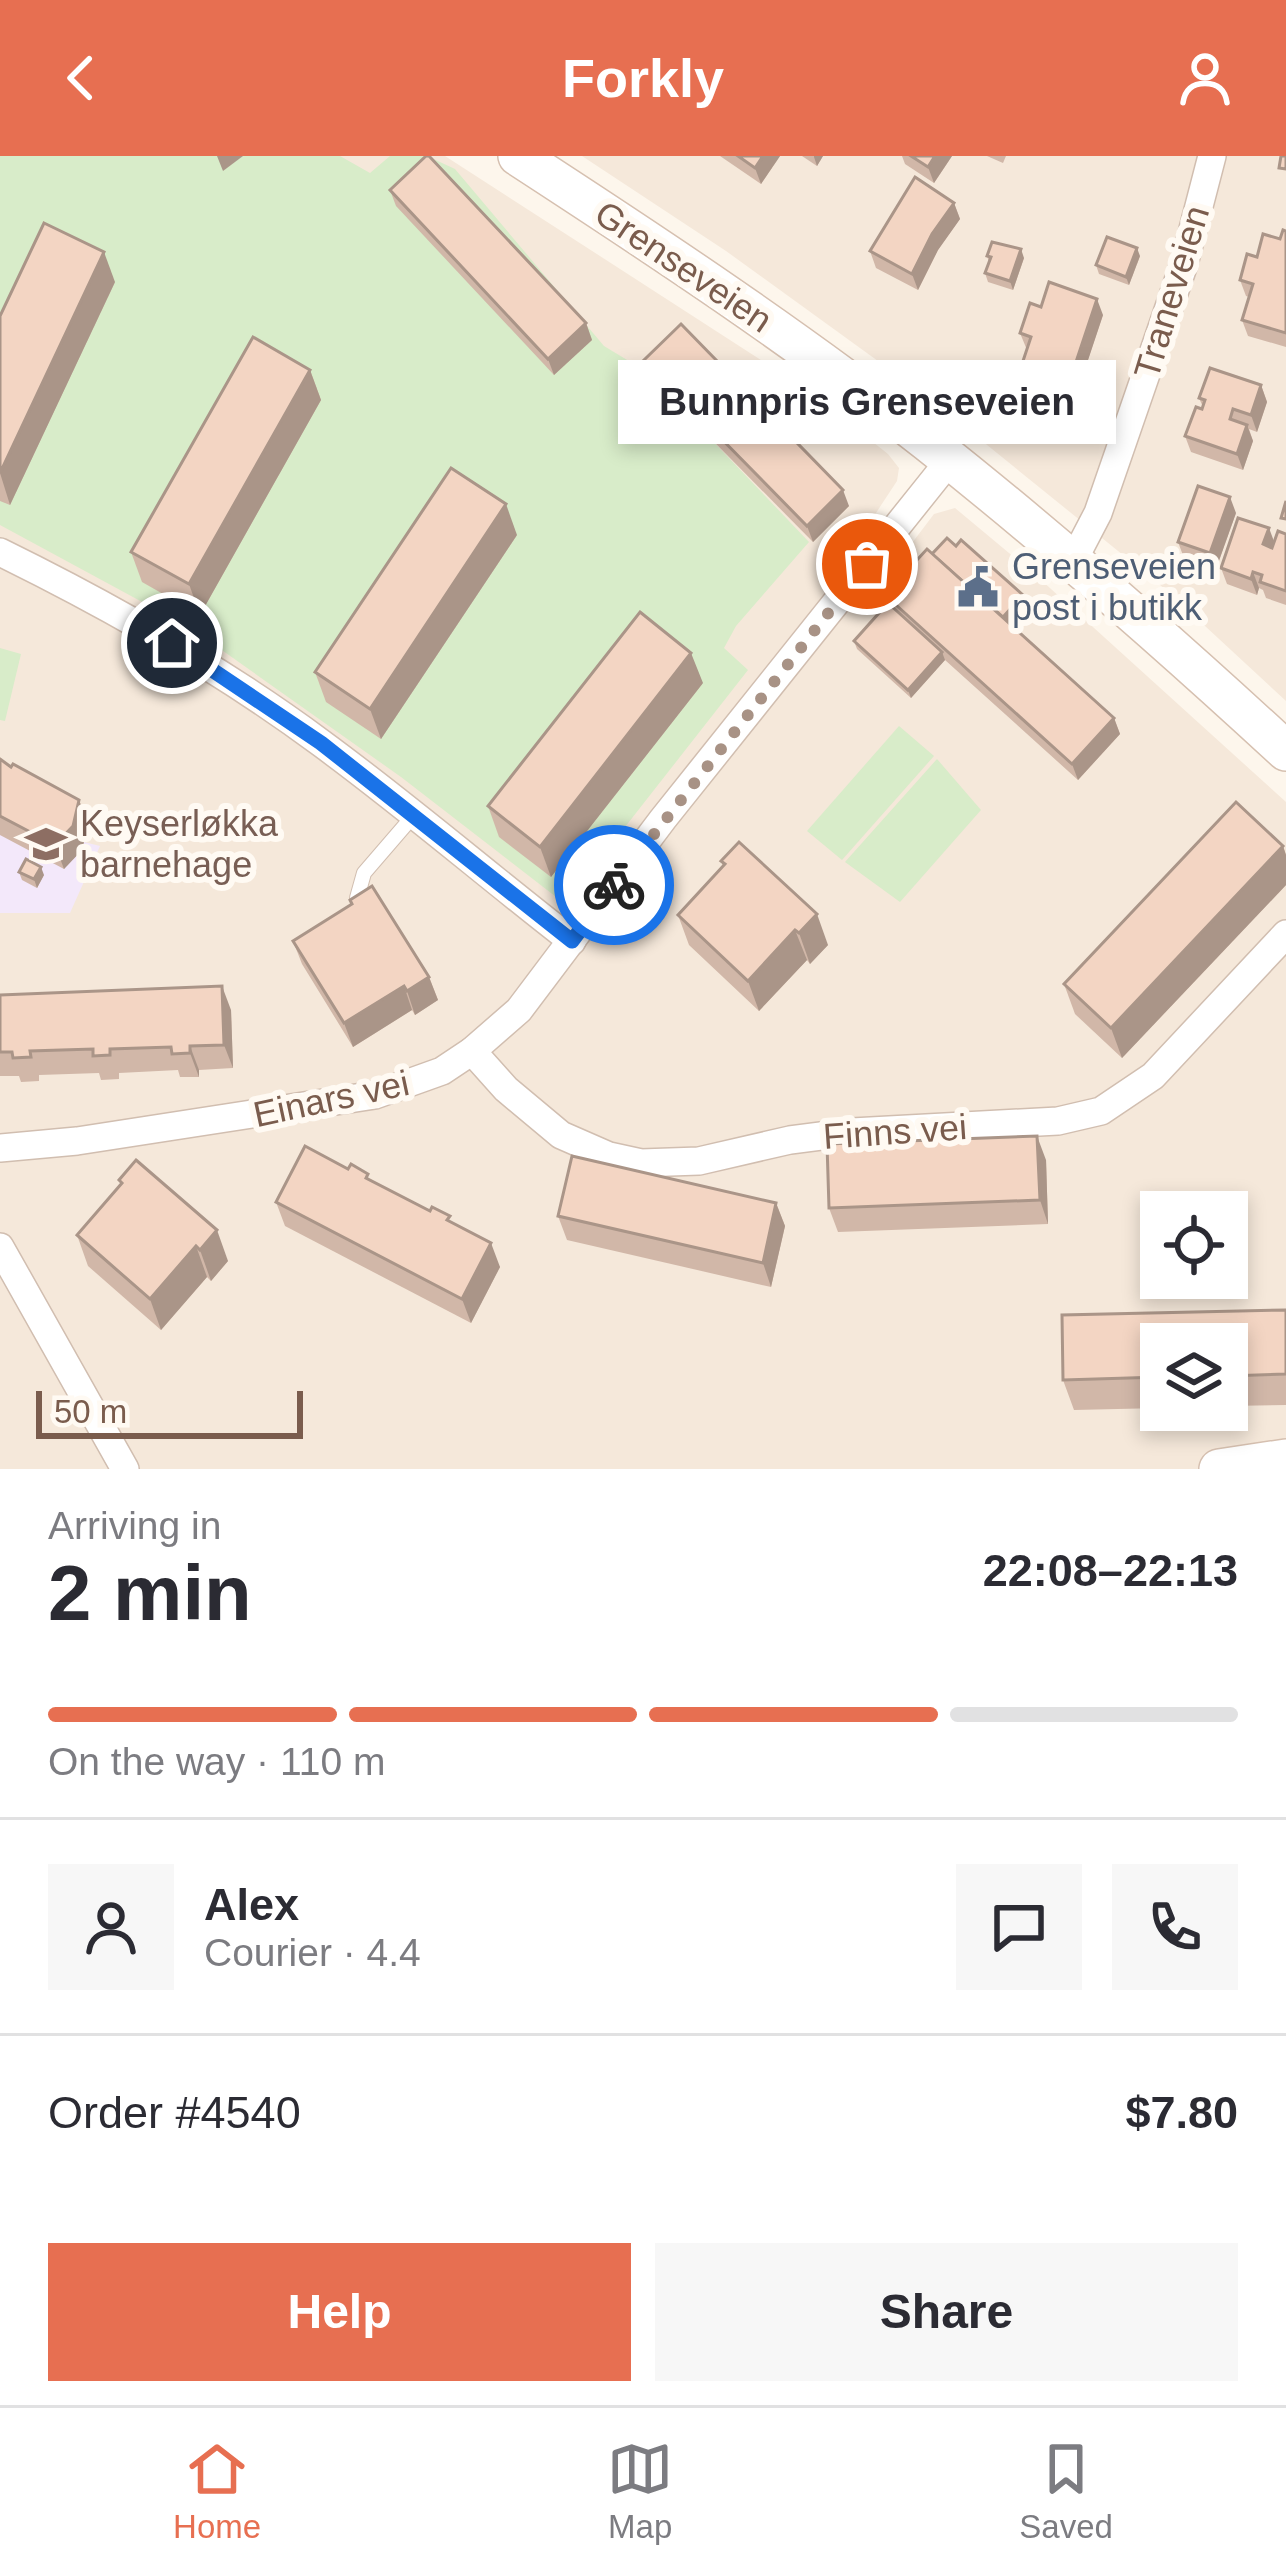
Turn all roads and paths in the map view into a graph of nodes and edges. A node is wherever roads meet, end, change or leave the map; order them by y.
1 (518, 156) edge
2 (1212, 156) edge
3 (950, 460) junction
4 (0, 552) edge
5 (1073, 561) junction
6 (1286, 752) edge
7 (414, 815) junction
8 (357, 898) edge
9 (1286, 934) edge
10 (572, 941) junction
11 (472, 1052) junction
12 (0, 1148) edge
13 (0, 1247) edge
14 (1286, 1459) edge
15 (125, 1469) edge
16 (1219, 1469) edge

1 - 3 main road, Grenseveien
2 - 5 street, Traneveien
3 - 5 main road, Grenseveien
3 - 10 street, Einars vei
4 - 7 street
5 - 6 main road, Grenseveien
7 - 8 lane
7 - 10 street
9 - 11 street, Finns vei
10 - 11 street, Einars vei
11 - 12 street, Einars vei
13 - 15 street
14 - 16 main road

